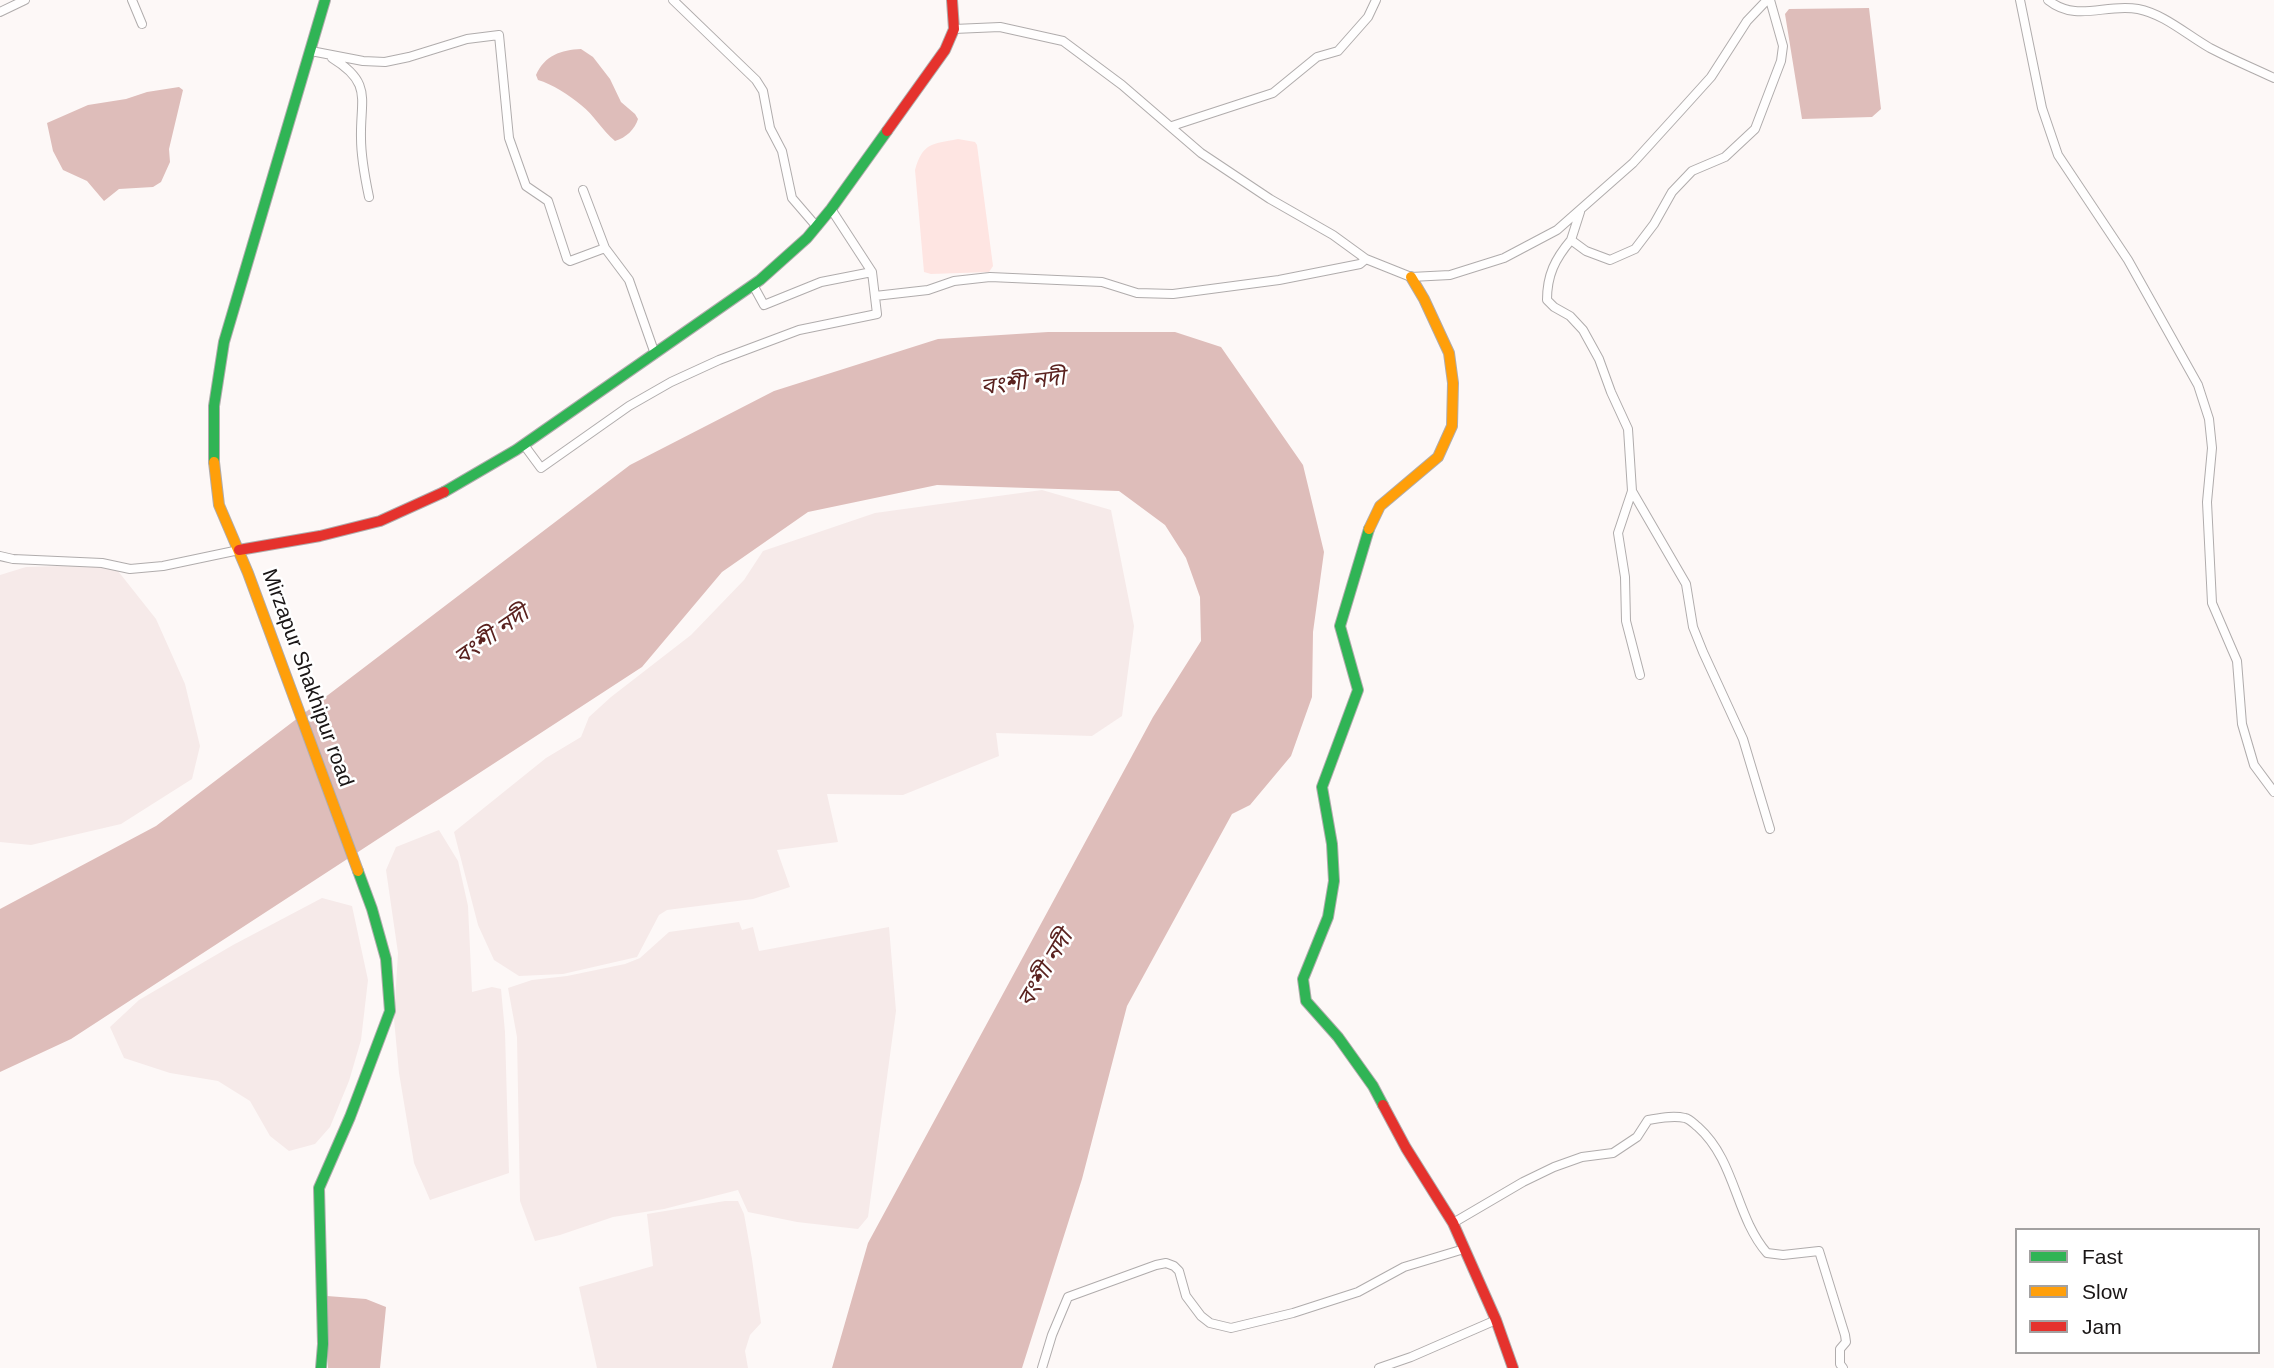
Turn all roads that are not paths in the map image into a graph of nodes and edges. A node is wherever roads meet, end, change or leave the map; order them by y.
1 (25, 0) edge
2 (132, 0) edge
3 (325, 0) edge
4 (673, 0) edge
5 (952, 0) edge
6 (1376, 0) edge
7 (1769, 0) edge
8 (2020, 0) edge
9 (2048, 0) edge
10 (0, 12) edge
11 (142, 24) dead end
12 (954, 29) junction
13 (311, 51) junction
14 (327, 54) junction
15 (2274, 78) edge
16 (1172, 126) junction
17 (583, 190) dead end
18 (369, 197) dead end
19 (831, 209) junction
20 (1580, 211) junction
21 (817, 227) junction
22 (1571, 240) junction
23 (605, 248) junction
24 (1366, 259) junction
25 (872, 272) junction
26 (1411, 277) junction
27 (753, 285) junction
28 (875, 296) junction
29 (655, 354) junction
30 (523, 445) junction
31 (1632, 491) junction
32 (239, 550) junction
33 (0, 556) edge
34 (1640, 675) dead end
35 (2274, 792) edge
36 (1770, 829) dead end
37 (1453, 1223) junction
38 (1464, 1249) junction
39 (1496, 1320) junction
40 (321, 1368) edge
41 (1042, 1368) edge
42 (1379, 1368) edge
43 (1513, 1368) edge
44 (1843, 1368) edge

1 - 10 street
2 - 11 street
3 - 13 street, Mirzapur Shakhipur road
4 - 21 street
5 - 12 street
6 - 16 street
7 - 20 street
7 - 22 street
8 - 35 street
9 - 15 street
12 - 16 street
12 - 19 street
13 - 14 street
13 - 32 street, Mirzapur Shakhipur road
14 - 18 street
14 - 23 street
16 - 24 street
17 - 23 street
19 - 21 street
19 - 25 street
20 - 22 street
20 - 26 street
21 - 27 street
22 - 31 street
23 - 29 street
24 - 26 street
24 - 28 street
25 - 27 street
25 - 28 street
26 - 37 street
27 - 29 street
28 - 30 street
29 - 30 street
30 - 32 street
31 - 34 street
31 - 36 street
32 - 33 street
32 - 40 street, Mirzapur Shakhipur road
37 - 38 street
37 - 44 street
38 - 39 street
38 - 41 street
39 - 42 street
39 - 43 street

